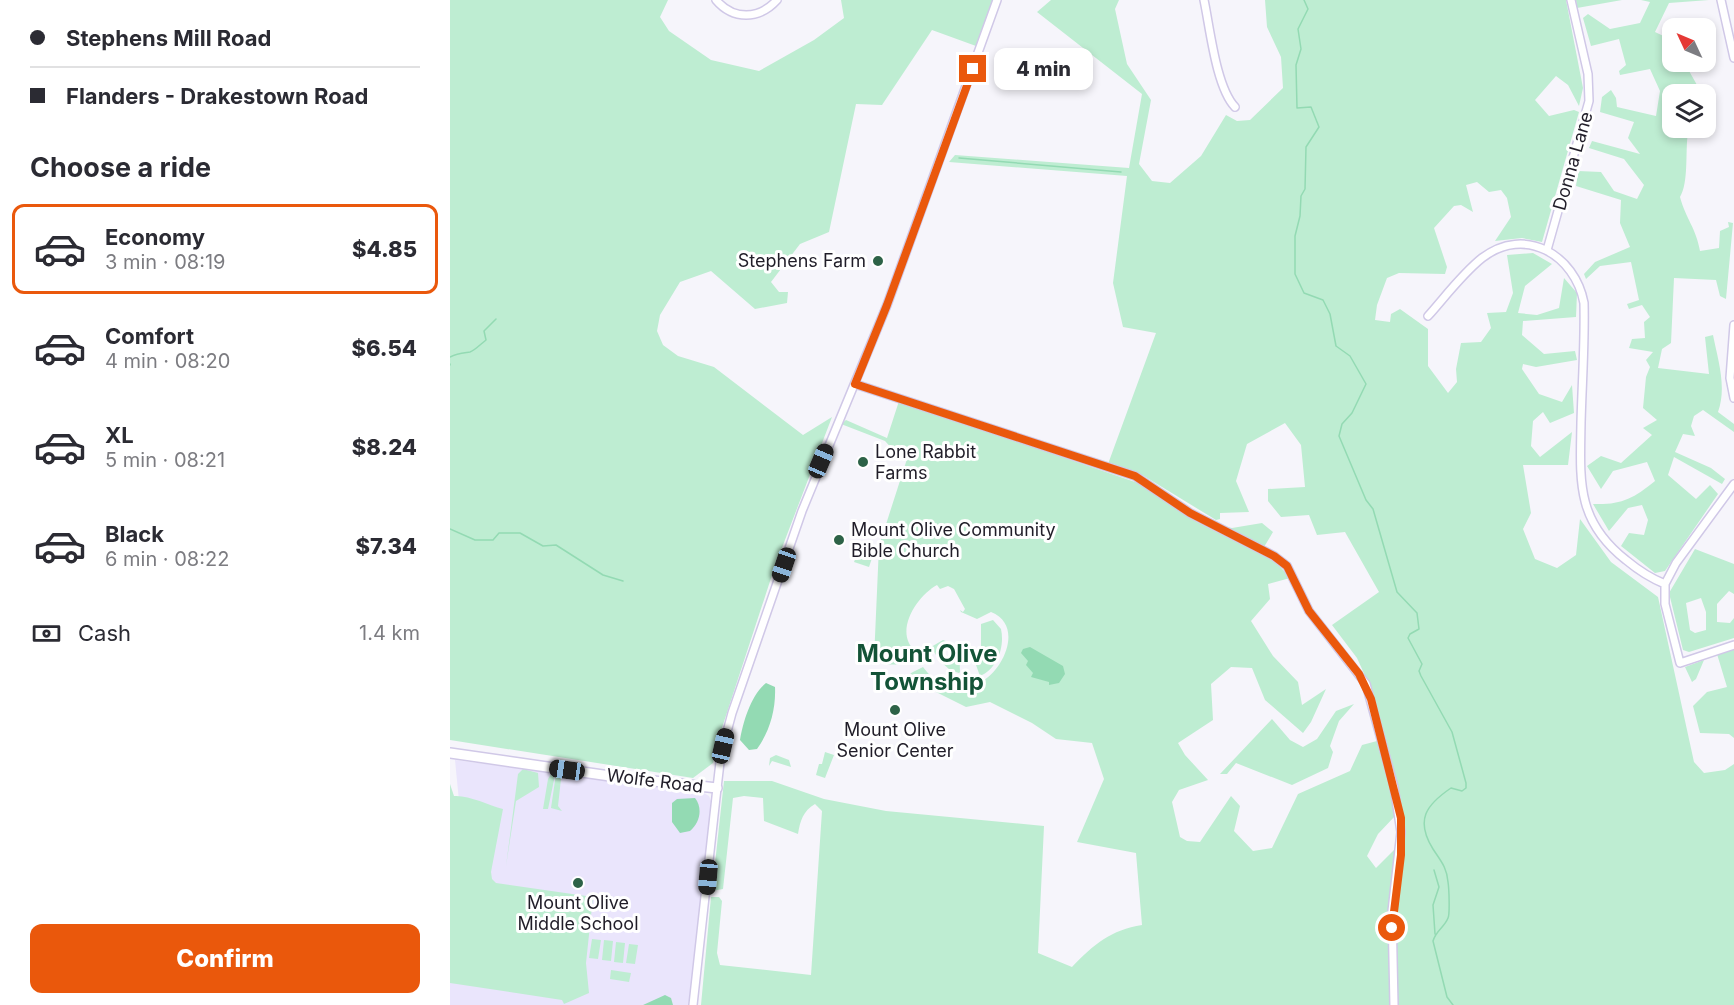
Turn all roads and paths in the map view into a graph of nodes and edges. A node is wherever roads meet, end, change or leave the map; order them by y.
1 (716, 0) edge
2 (777, 0) edge
3 (998, 0) edge
4 (1204, 0) edge
5 (1571, 0) edge
6 (1721, 0) edge
7 (1734, 58) edge
8 (1235, 107) dead end
9 (1547, 250) junction
10 (1428, 316) dead end
11 (1734, 325) edge
12 (855, 384) junction
13 (1734, 398) edge
14 (1734, 484) edge
15 (1665, 584) junction
16 (1734, 645) edge
17 (450, 753) edge
18 (717, 788) junction
19 (693, 1005) edge
20 (1394, 1005) edge

1 - 2 street
3 - 12 street
4 - 8 street
5 - 9 street, Donna Lane
6 - 7 street
9 - 10 street
9 - 15 street
11 - 13 street
12 - 18 street
12 - 20 street
14 - 15 street
15 - 16 street
17 - 18 main road, Wolfe Road
18 - 19 street

